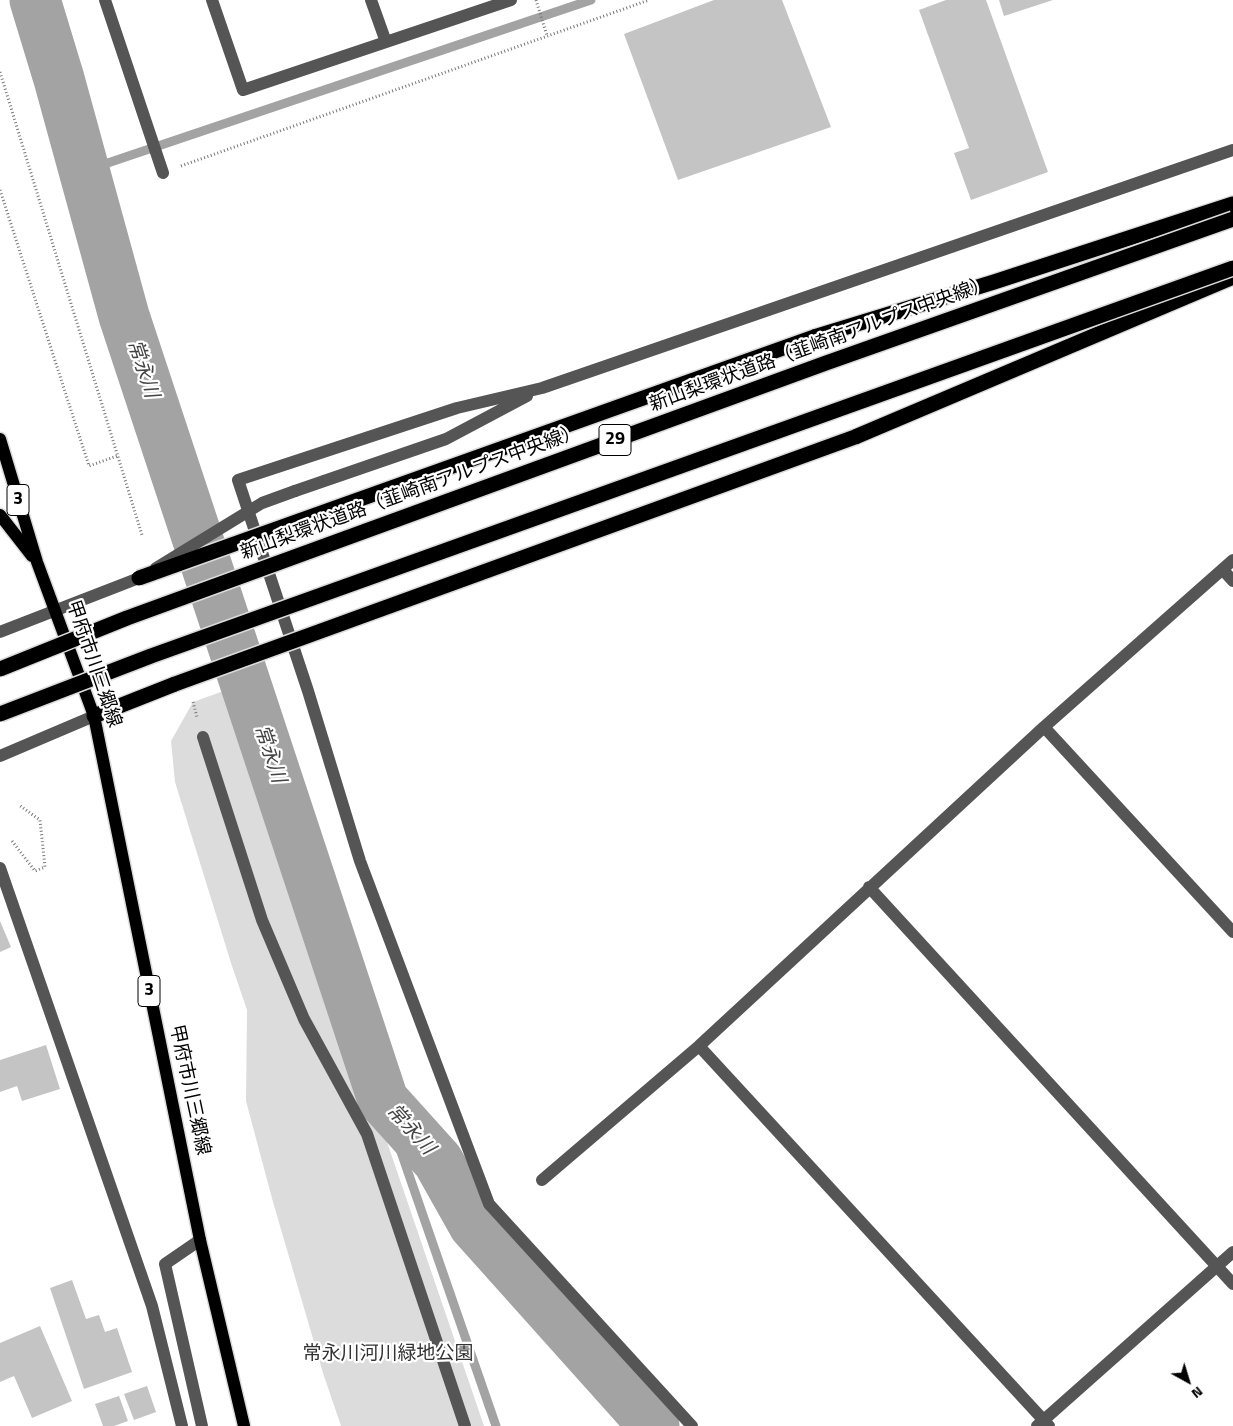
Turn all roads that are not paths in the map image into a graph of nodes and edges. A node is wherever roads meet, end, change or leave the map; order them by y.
1 (106, 0) edge
2 (212, 0) edge
3 (371, 0) edge
4 (511, 0) edge
5 (386, 42) junction
6 (1233, 150) edge
7 (163, 173) road end
8 (1233, 204) edge
9 (1233, 219) edge
10 (1233, 268) edge
11 (1233, 277) edge
12 (542, 388) junction
13 (0, 439) edge
14 (0, 515) edge
15 (1233, 560) edge
16 (37, 562) junction
17 (1223, 570) junction
18 (139, 578) junction
19 (1233, 581) edge
20 (55, 610) junction
21 (0, 632) edge
22 (0, 669) edge
23 (0, 714) edge
24 (94, 716) junction
25 (1044, 727) junction
26 (203, 737) dead end
27 (0, 756) edge
28 (0, 868) edge
29 (869, 888) junction
30 (1233, 932) edge
31 (699, 1046) junction
32 (542, 1180) dead end
33 (200, 1240) junction
34 (1233, 1252) edge
35 (1217, 1267) junction
36 (1233, 1284) edge
37 (242, 1423) edge
38 (1043, 1424) edge
39 (182, 1426) edge
40 (202, 1426) edge
41 (465, 1426) edge
42 (692, 1426) edge

1 - 7 street
2 - 5 street
3 - 5 street
4 - 5 street
6 - 12 street
8 - 18 highway, bridge
9 - 22 highway, 新山梨環状道路（韮崎南アルプス中央線） / 29, bridge
10 - 23 highway, 29, bridge
11 - 24 highway, bridge
12 - 18 street, bridge
12 - 42 street
13 - 16 main road, 甲府市川三郷線 / 3
14 - 16 main road, 甲府市川三郷線 / 3
15 - 17 street
16 - 20 main road, 甲府市川三郷線 / 3
17 - 19 street
17 - 25 street
18 - 20 street
20 - 21 street
20 - 24 main road, 甲府市川三郷線 / 3
24 - 27 street
24 - 33 main road, 甲府市川三郷線 / 3
25 - 29 street
25 - 30 street
26 - 41 street
28 - 39 street
29 - 31 street
29 - 35 street
31 - 32 street
31 - 38 street
33 - 37 main road, 甲府市川三郷線 / 3
33 - 40 street
34 - 35 street
35 - 36 street
35 - 38 street

